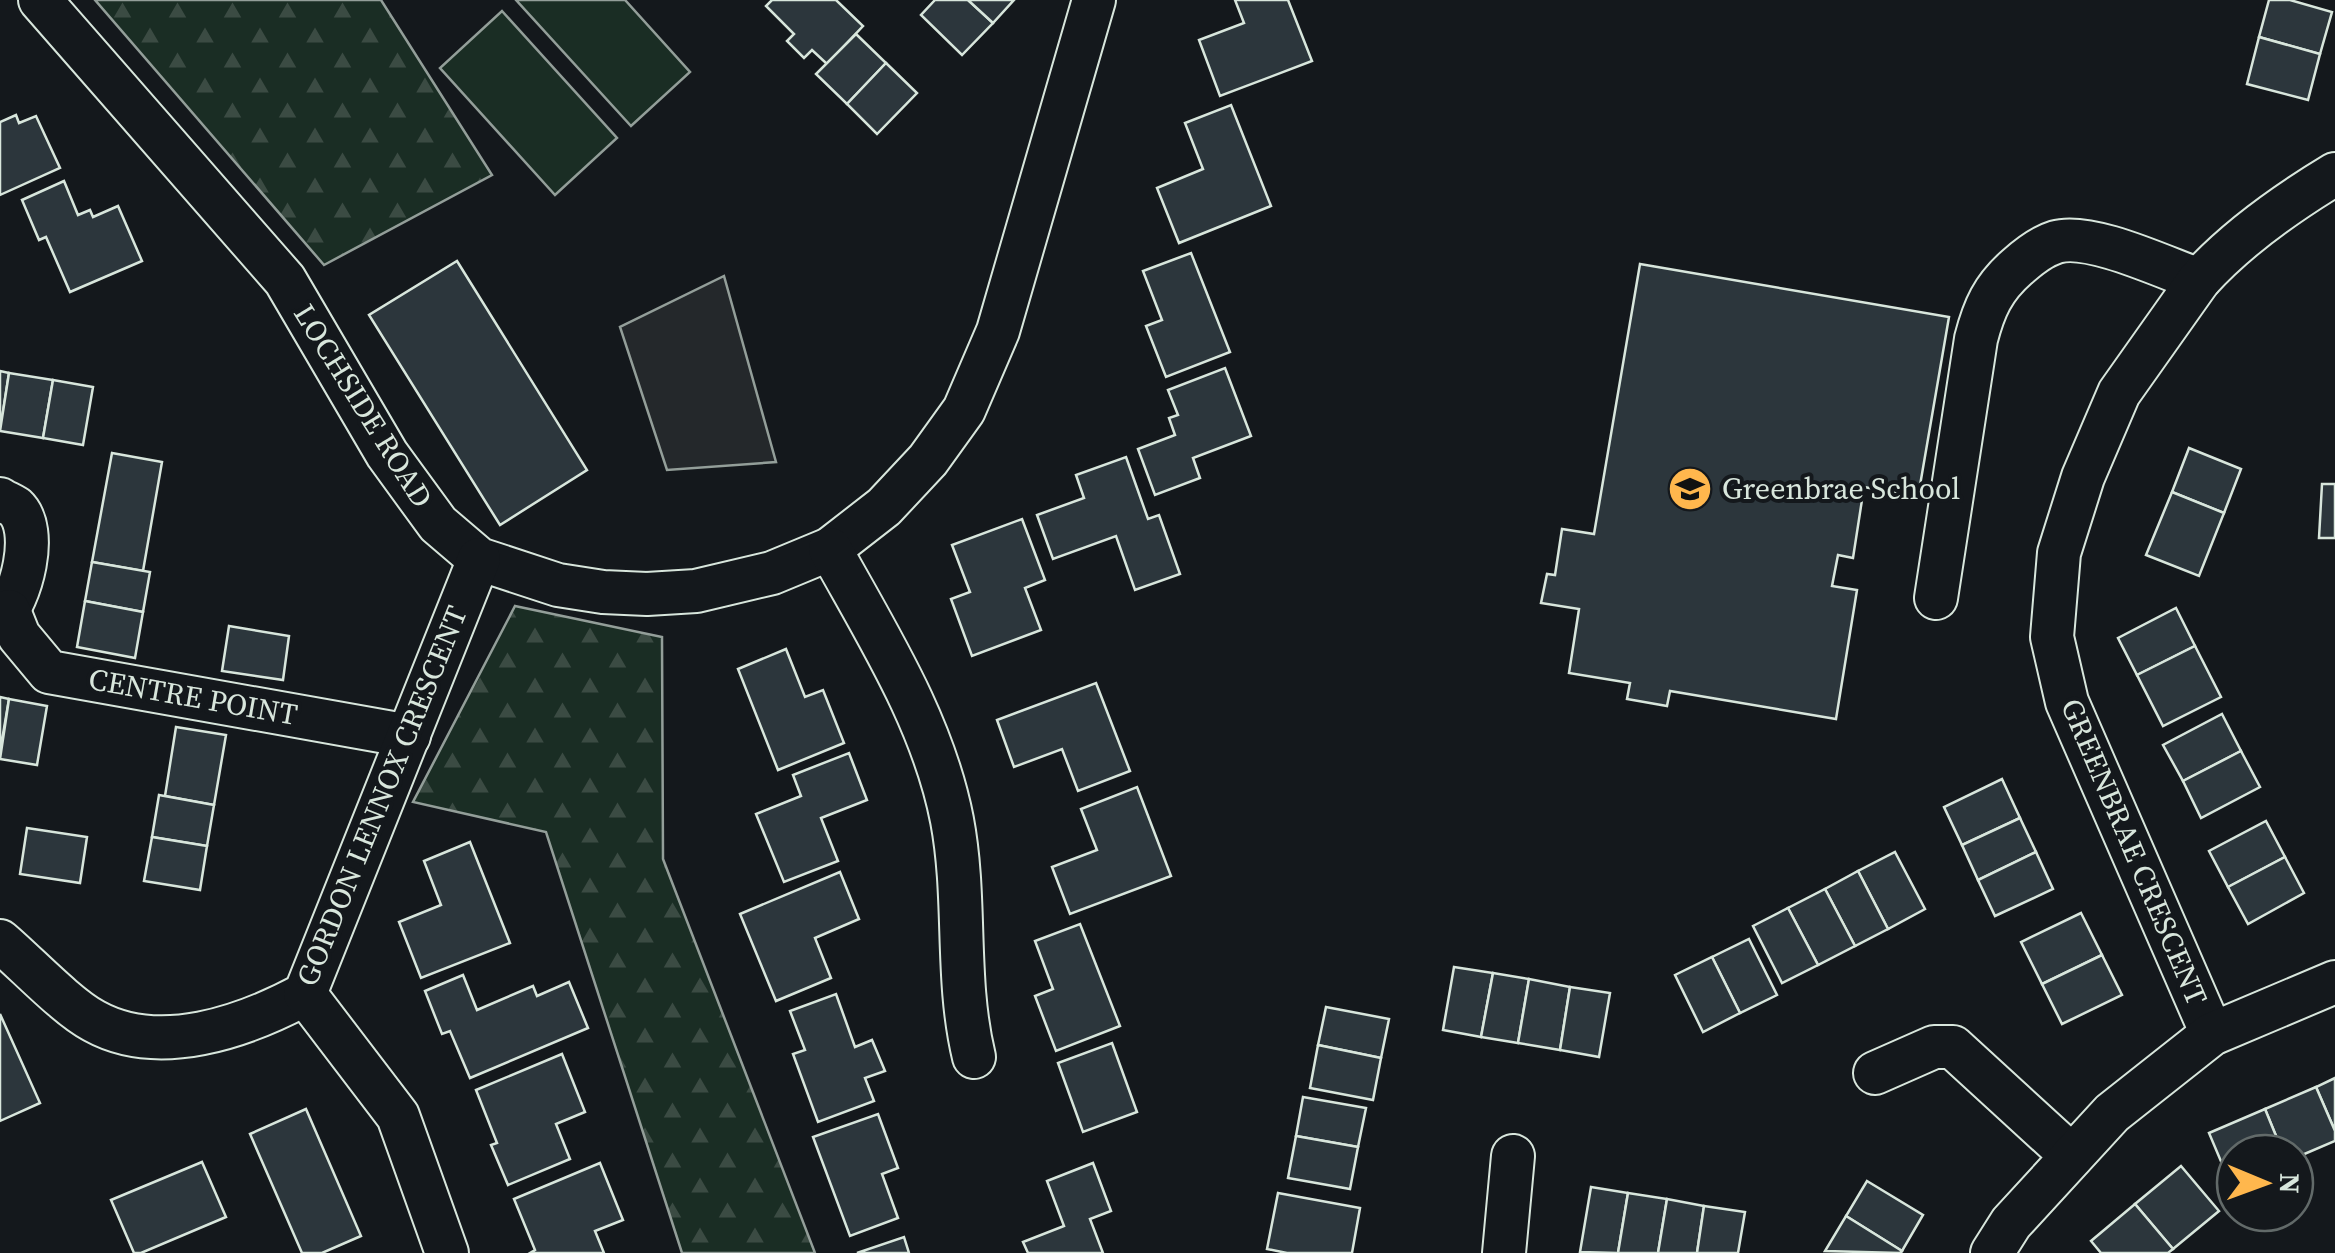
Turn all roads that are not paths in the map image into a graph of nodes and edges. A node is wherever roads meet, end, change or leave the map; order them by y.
1 (40, 0) edge
2 (1094, 0) edge
3 (2335, 174) edge
4 (2198, 280) junction
5 (0, 499) edge
6 (830, 548) junction
7 (478, 559) junction
8 (1936, 598) dead end
9 (5, 616) edge
10 (408, 736) junction
11 (0, 941) edge
12 (2335, 982) edge
13 (305, 994) junction
14 (2212, 1034) junction
15 (974, 1057) dead end
16 (1875, 1073) dead end
17 (1513, 1156) dead end
18 (2072, 1156) junction
19 (447, 1253) edge
20 (1504, 1253) edge
21 (1992, 1253) edge

1 - 7 street, LOCHSIDE ROAD
2 - 6 street, LOCHSIDE ROAD
3 - 4 street, GREENBRAE CRESCENT
4 - 8 street
4 - 14 street, GREENBRAE CRESCENT
5 - 9 street, CENTRE POINT
6 - 7 street, LOCHSIDE ROAD
6 - 15 street
7 - 10 street, GORDON LENNOX CRESCENT
9 - 10 street, CENTRE POINT
10 - 13 street, GORDON LENNOX CRESCENT
11 - 13 street, GORDON LENNOX CRESCENT
12 - 14 street
13 - 19 street
14 - 18 street
16 - 18 street
17 - 20 street
18 - 21 street

